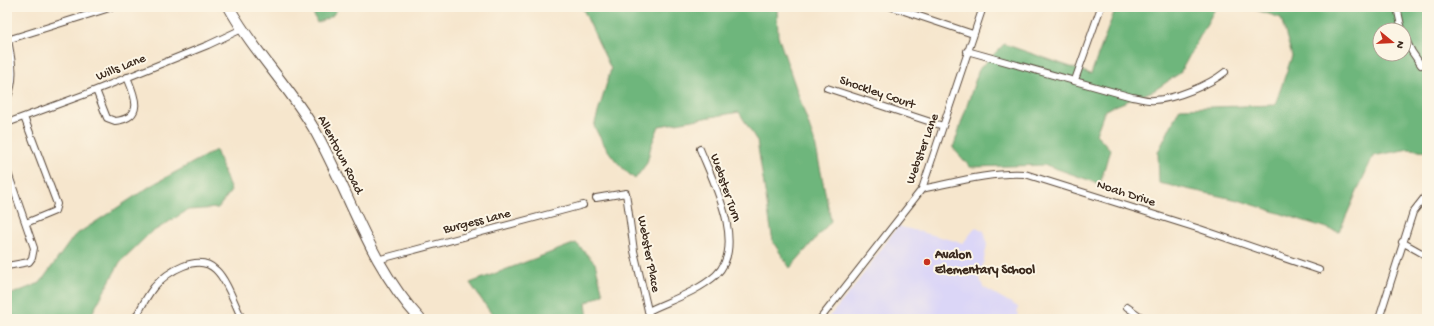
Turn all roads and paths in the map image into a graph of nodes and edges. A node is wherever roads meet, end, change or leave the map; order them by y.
1 (113, 7) edge
2 (229, 7) edge
3 (892, 7) edge
4 (983, 7) edge
5 (1100, 7) edge
6 (1397, 7) edge
7 (1400, 22) edge
8 (242, 29) junction
9 (973, 34) junction
10 (7, 40) edge
11 (967, 51) junction
12 (1412, 52) edge
13 (1421, 65) dead end
14 (1225, 72) dead end
15 (127, 77) junction
16 (1075, 80) junction
17 (827, 88) dead end
18 (96, 90) junction
19 (7, 99) edge
20 (24, 117) junction
21 (7, 123) edge
22 (943, 126) junction
23 (700, 149) dead end
24 (7, 170) edge
25 (922, 189) junction
26 (1427, 194) edge
27 (596, 198) dead end
28 (584, 205) dead end
29 (26, 223) junction
30 (1402, 242) junction
31 (1427, 256) edge
32 (377, 260) junction
33 (7, 266) edge
34 (1319, 270) dead end
35 (1127, 307) dead end
36 (648, 311) junction
37 (135, 319) edge
38 (242, 319) edge
39 (420, 319) edge
40 (650, 319) edge
41 (820, 319) edge
42 (1144, 319) edge
43 (1378, 319) edge

1 - 10 street
2 - 8 main road, Allentown Road
3 - 9 street
4 - 9 street, Webster Lane
5 - 16 street
6 - 7 street
8 - 15 street, Wills Lane
8 - 32 main road, Allentown Road
9 - 11 street, Webster Lane
10 - 19 street
11 - 16 street
11 - 22 street, Webster Lane
12 - 13 street
14 - 16 street
15 - 18 street, Wills Lane
15 - 18 street
17 - 22 street, Shockley Court
18 - 20 street, Wills Lane
20 - 21 street, Wills Lane
20 - 29 street
22 - 25 street, Webster Lane
23 - 36 street, Webster Turn
24 - 29 street
25 - 34 street, Noah Drive
25 - 41 street, Webster Lane
26 - 30 street
27 - 36 street, Webster Place
28 - 32 street, Burgess Lane
29 - 33 street
30 - 31 street
30 - 43 street
32 - 39 main road, Allentown Road
35 - 42 street
36 - 40 street, Webster Place
37 - 38 street

